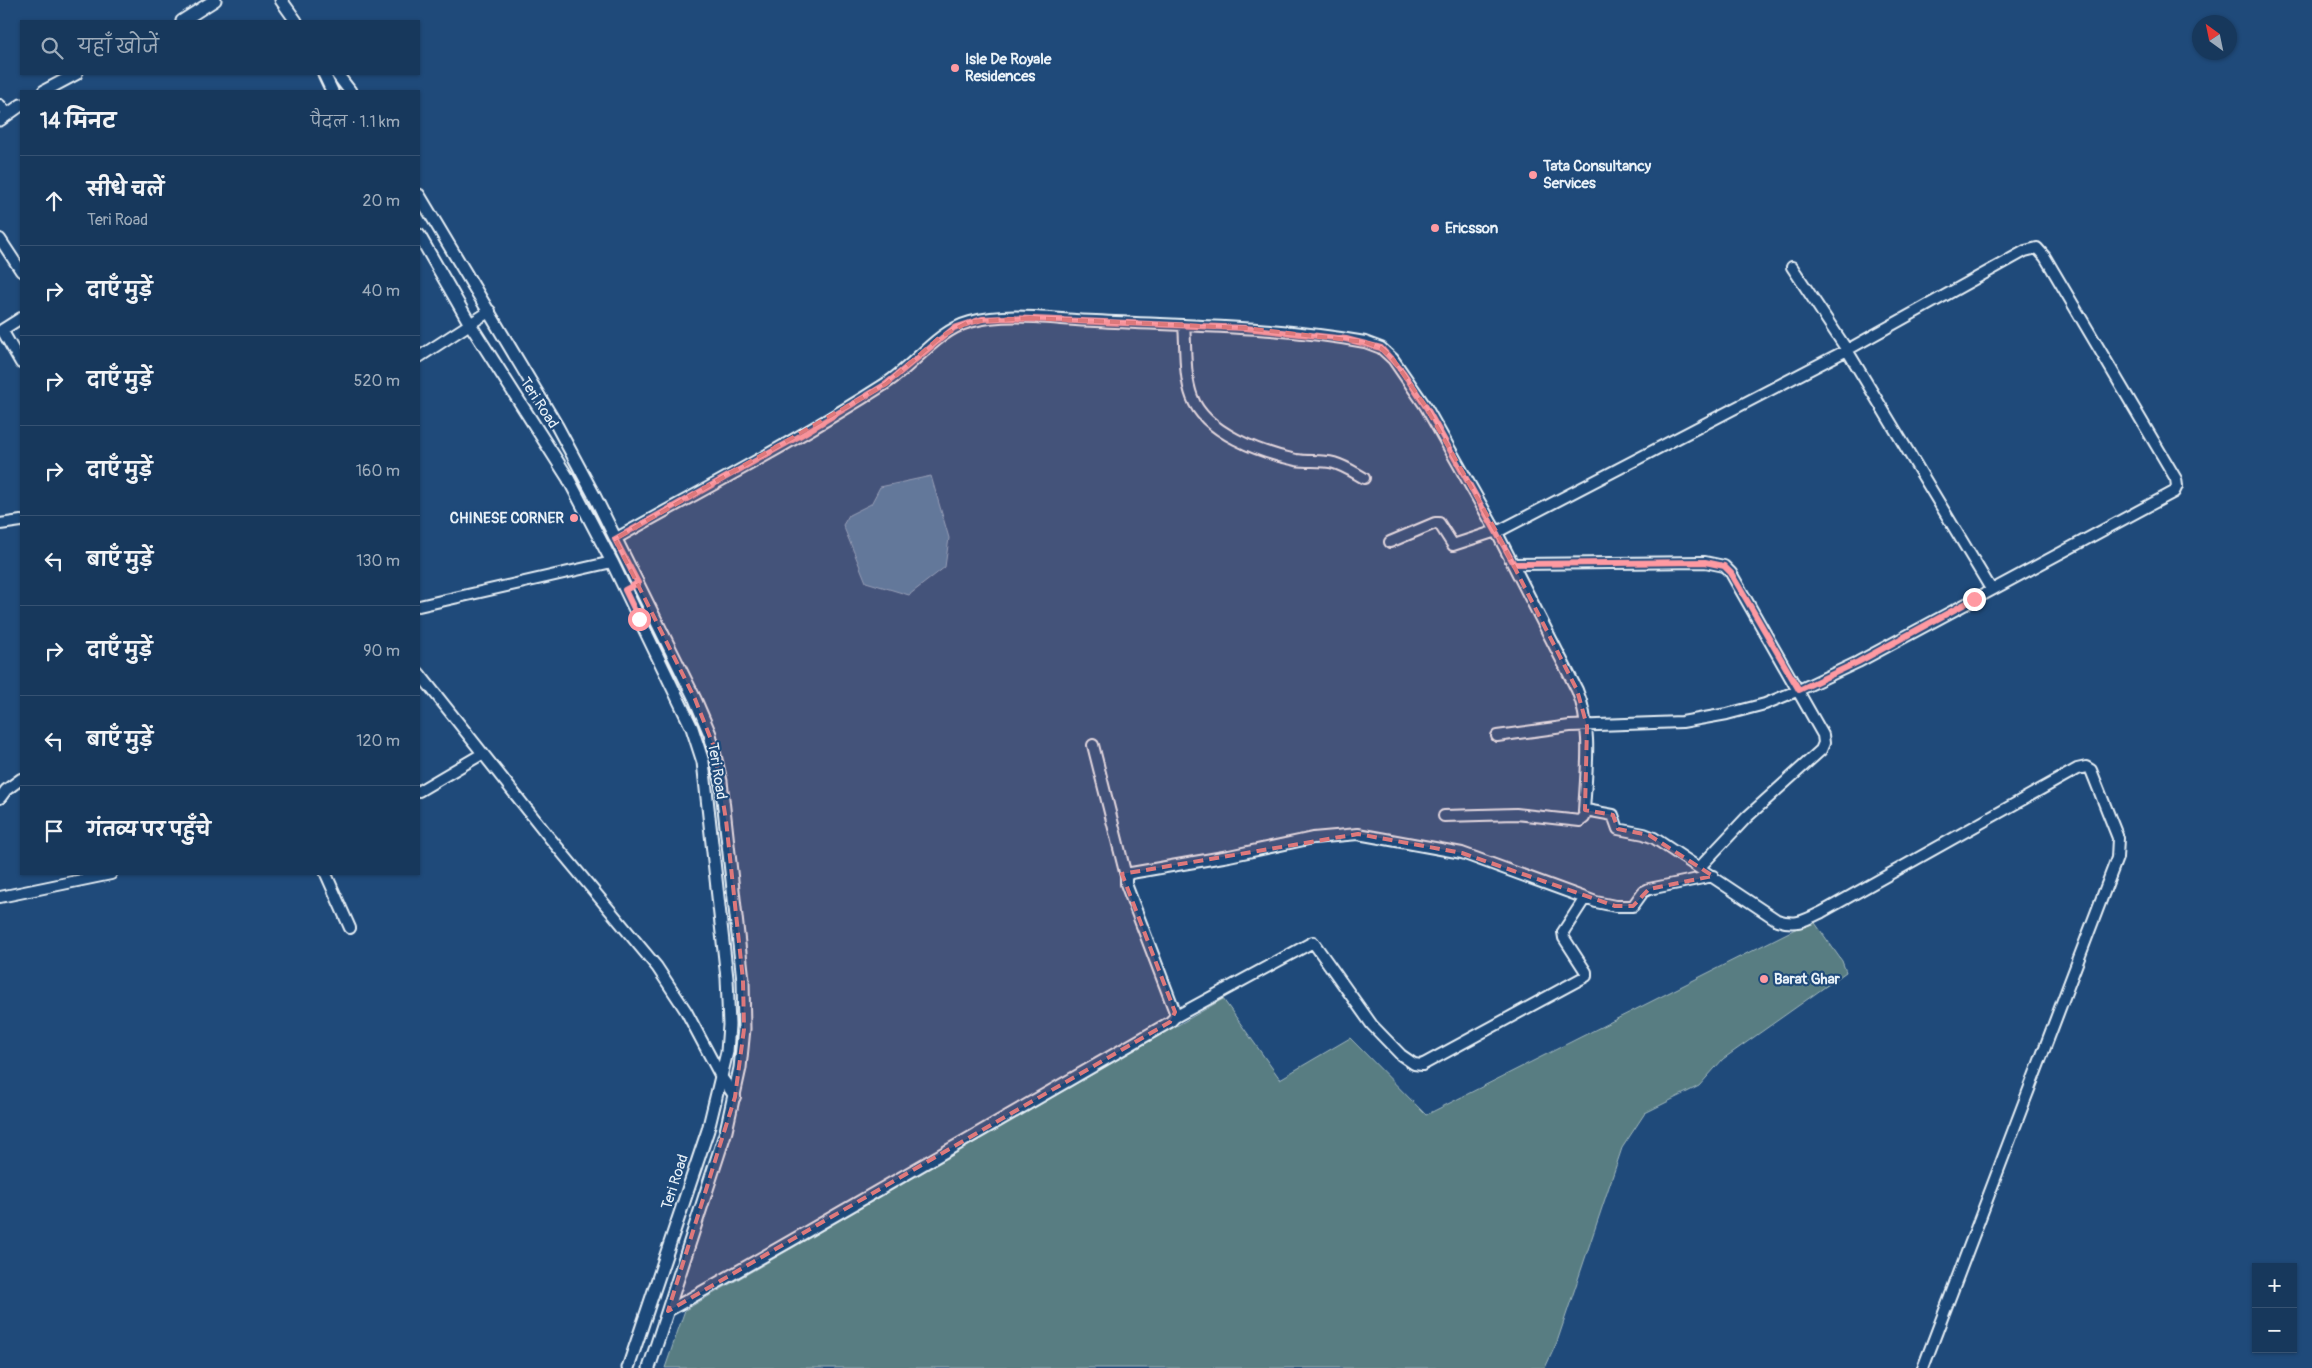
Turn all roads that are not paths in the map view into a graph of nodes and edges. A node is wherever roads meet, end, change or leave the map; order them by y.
1 (215, 0) edge
2 (281, 0) edge
3 (184, 20) edge
4 (295, 20) edge
5 (74, 75) edge
6 (324, 75) edge
7 (338, 75) edge
8 (46, 90) edge
9 (332, 90) edge
10 (349, 90) edge
11 (20, 105) edge
12 (2, 113) edge
13 (420, 197) edge
14 (420, 237) edge
15 (0, 238) edge
16 (1792, 267) dead end
17 (20, 269) edge
18 (490, 311) junction
19 (20, 319) edge
20 (470, 324) junction
21 (1184, 325) junction
22 (1847, 350) junction
23 (420, 355) edge
24 (20, 361) edge
25 (1364, 478) dead end
26 (20, 521) edge
27 (0, 524) edge
28 (1497, 532) junction
29 (615, 539) junction
30 (1390, 542) dead end
31 (612, 562) junction
32 (1514, 564) junction
33 (638, 583) junction
34 (1991, 589) junction
35 (625, 590) junction
36 (420, 606) edge
37 (420, 674) edge
38 (1799, 690) junction
39 (1587, 726) junction
40 (1498, 736) dead end
41 (1093, 745) dead end
42 (482, 754) junction
43 (20, 780) edge
44 (420, 790) edge
45 (0, 798) edge
46 (1584, 812) junction
47 (1444, 816) dead end
48 (1700, 867) junction
49 (106, 875) edge
50 (326, 875) edge
51 (1126, 876) junction
52 (1713, 876) junction
53 (0, 897) edge
54 (1585, 898) junction
55 (350, 928) dead end
56 (1175, 1017) junction
57 (720, 1075) junction
58 (735, 1097) junction
59 (668, 1311) junction
60 (628, 1368) edge
61 (649, 1368) edge
62 (1923, 1368) edge

1 - 3 street
2 - 4 street
5 - 8 street
6 - 9 street
7 - 10 street
11 - 12 street
13 - 18 street
14 - 20 street, Teri Road
15 - 17 street
16 - 22 street
18 - 20 street
18 - 29 street
19 - 24 street
20 - 23 street
20 - 31 street, Teri Road
21 - 25 street
21 - 28 street
21 - 29 street
22 - 28 street
22 - 34 street
22 - 34 street
26 - 27 street
28 - 30 street
28 - 32 street
29 - 33 street
31 - 35 street, Teri Road
31 - 36 street
32 - 38 street
32 - 39 street
33 - 35 street
33 - 58 street
34 - 38 street
35 - 57 street, Teri Road
37 - 42 street
38 - 39 street
38 - 48 street
39 - 40 street
39 - 46 street
41 - 51 street
42 - 44 street
42 - 57 street
43 - 45 street
46 - 47 street
46 - 48 street
48 - 52 street
49 - 53 street
50 - 55 street
51 - 54 street
51 - 56 street
52 - 54 street
52 - 62 street
54 - 56 street
56 - 59 street
57 - 58 street
57 - 60 street, Teri Road
58 - 59 street
59 - 61 street

